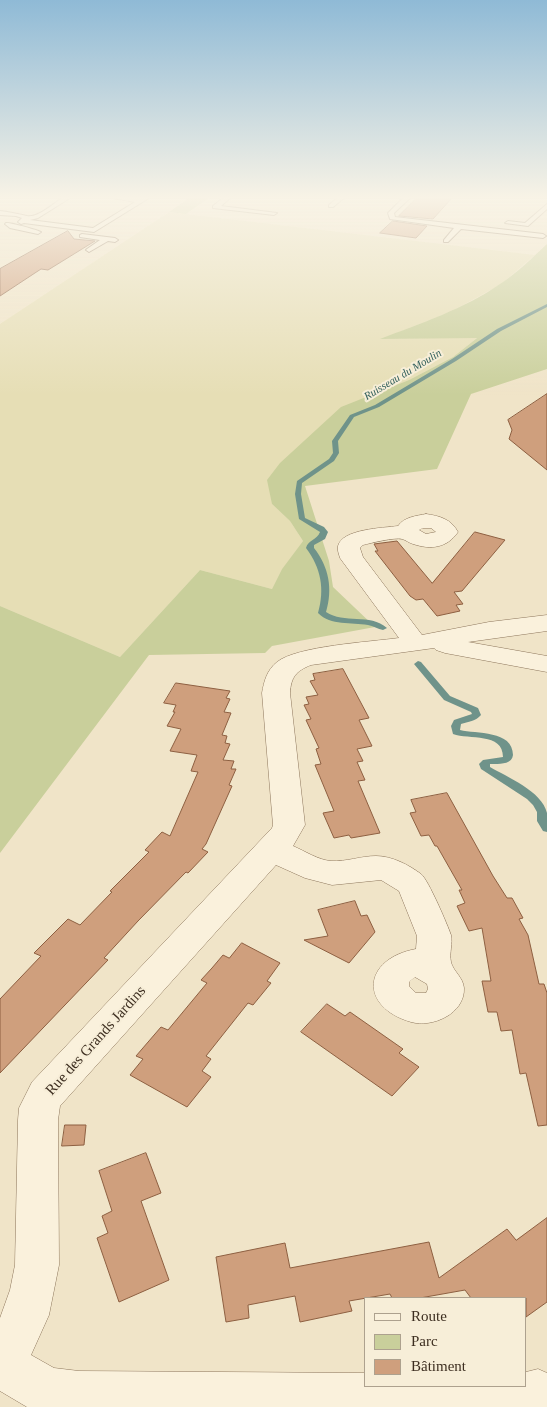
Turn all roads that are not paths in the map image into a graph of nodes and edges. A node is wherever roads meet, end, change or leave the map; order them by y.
1 (408, 531) dead end
2 (547, 624) edge
3 (421, 643) junction
4 (547, 663) edge
5 (271, 849) junction
6 (433, 967) dead end
7 (0, 1363) edge
8 (541, 1393) edge

1 - 3 street
2 - 3 street, Rue des Grands Jardins
2 - 4 street
3 - 4 street, Rue des Grands Jardins
3 - 5 street, Rue des Grands Jardins
5 - 6 street
5 - 7 street, Rue des Grands Jardins
7 - 8 street, Rue des Grands Jardins

